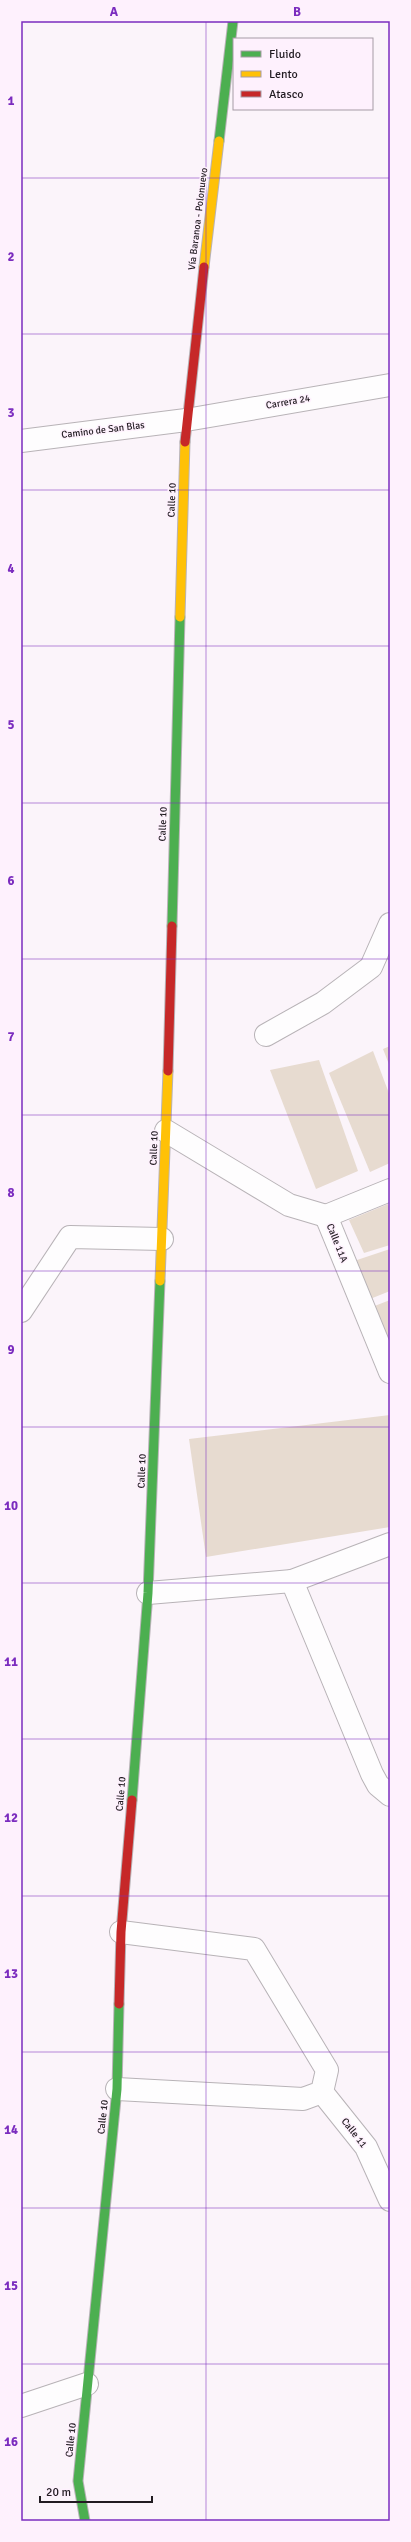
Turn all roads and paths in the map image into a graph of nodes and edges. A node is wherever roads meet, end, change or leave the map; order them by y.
1 (233, 21) edge
2 (390, 385) edge
3 (186, 420) junction
4 (21, 440) edge
5 (390, 924) edge
6 (266, 1035) dead end
7 (166, 1130) junction
8 (390, 1190) edge
9 (326, 1216) junction
10 (162, 1238) junction
11 (21, 1311) edge
12 (390, 1372) edge
13 (390, 1544) edge
14 (292, 1581) junction
15 (148, 1593) junction
16 (390, 1795) edge
17 (121, 1932) junction
18 (117, 2089) junction
19 (322, 2092) junction
20 (390, 2200) edge
21 (87, 2384) junction
22 (21, 2406) edge
23 (84, 2521) edge

1 - 3 main road, Vía Baranoa - Polonuevo
2 - 3 street, Carrera 24
3 - 4 street, Camino de San Blas
3 - 7 main road, Calle 10
5 - 6 street
7 - 9 street, Calle 11A
7 - 10 main road, Calle 10
8 - 9 street
9 - 12 street, Calle 11A
10 - 11 street
10 - 15 main road, Calle 10
13 - 14 street
14 - 15 street
14 - 16 street
15 - 17 main road, Calle 10
17 - 18 main road, Calle 10
17 - 19 street
18 - 19 street
18 - 21 main road, Calle 10
19 - 20 street, Calle 11
21 - 22 street
21 - 23 main road, Calle 10

